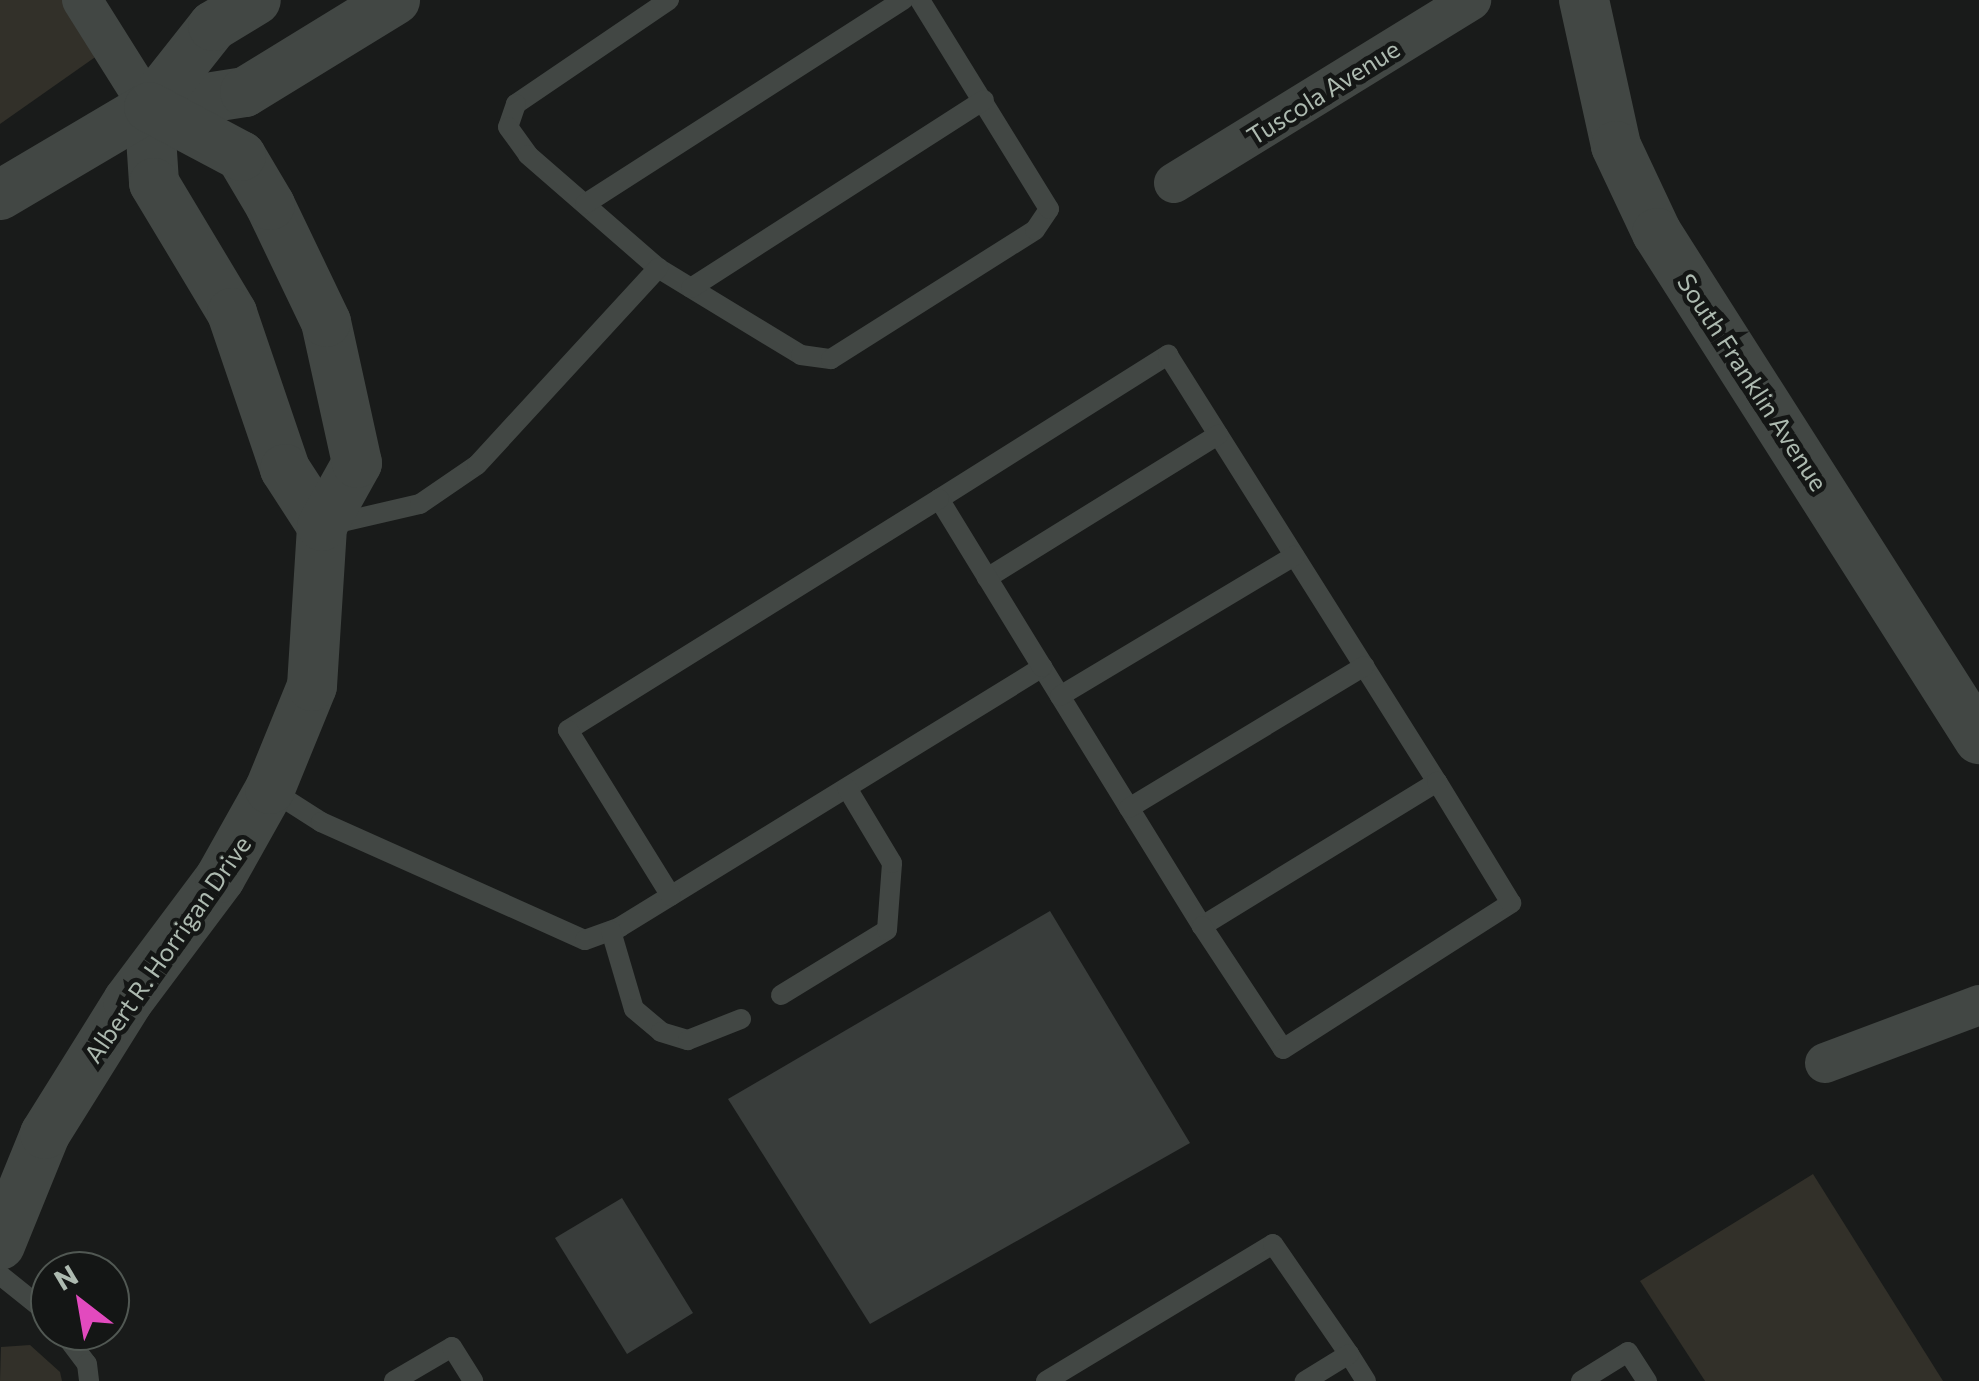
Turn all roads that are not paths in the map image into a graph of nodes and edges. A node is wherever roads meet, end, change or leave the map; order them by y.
1 (82, 0) edge
2 (256, 0) edge
3 (395, 0) edge
4 (668, 0) edge
5 (903, 0) edge
6 (920, 0) edge
7 (1471, 0) edge
8 (1584, 0) edge
9 (984, 100) junction
10 (150, 107) junction
11 (1174, 183) dead end
12 (0, 195) edge
13 (585, 204) junction
14 (658, 268) junction
15 (691, 288) junction
16 (1218, 435) junction
17 (939, 498) junction
18 (322, 526) junction
19 (1294, 556) junction
20 (987, 578) junction
21 (1364, 666) junction
22 (1042, 667) junction
23 (1060, 696) junction
24 (1979, 739) edge
25 (1437, 782) junction
26 (847, 788) junction
27 (270, 789) junction
28 (1129, 808) junction
29 (671, 896) junction
30 (1202, 926) junction
31 (611, 931) junction
32 (781, 995) dead end
33 (1979, 1005) edge
34 (741, 1019) dead end
35 (1825, 1063) dead end
36 (0, 1246) edge
37 (0, 1275) edge
38 (30, 1299) edge
39 (77, 1351) edge
40 (1350, 1354) junction
41 (88, 1381) edge
42 (394, 1381) edge
43 (473, 1381) edge
44 (1046, 1381) edge
45 (1305, 1381) edge
46 (1366, 1381) edge
47 (1581, 1381) edge
48 (1646, 1381) edge

1 - 10 street
2 - 10 street
3 - 10 street
4 - 13 lane
5 - 13 lane
6 - 9 lane
7 - 11 street, Tuscola Avenue
8 - 24 street, South Franklin Avenue
9 - 15 lane
9 - 15 lane
10 - 12 street
10 - 18 street
10 - 18 street, Albert R. Horrigan Drive
13 - 14 lane
14 - 15 lane
14 - 18 lane
16 - 17 lane
16 - 19 lane
16 - 20 lane
17 - 20 lane
17 - 29 lane
18 - 27 street, Albert R. Horrigan Drive
19 - 21 lane
19 - 23 lane
20 - 22 lane
21 - 25 lane
21 - 28 lane
22 - 23 lane
22 - 26 lane
23 - 28 lane
25 - 30 lane
25 - 30 lane
26 - 29 lane
26 - 32 lane
27 - 31 lane
27 - 36 street, Albert R. Horrigan Drive
28 - 30 lane
29 - 31 lane
31 - 34 lane
33 - 35 street
37 - 38 lane
39 - 41 lane
40 - 44 lane
40 - 45 lane
40 - 46 lane
42 - 43 lane
47 - 48 lane

